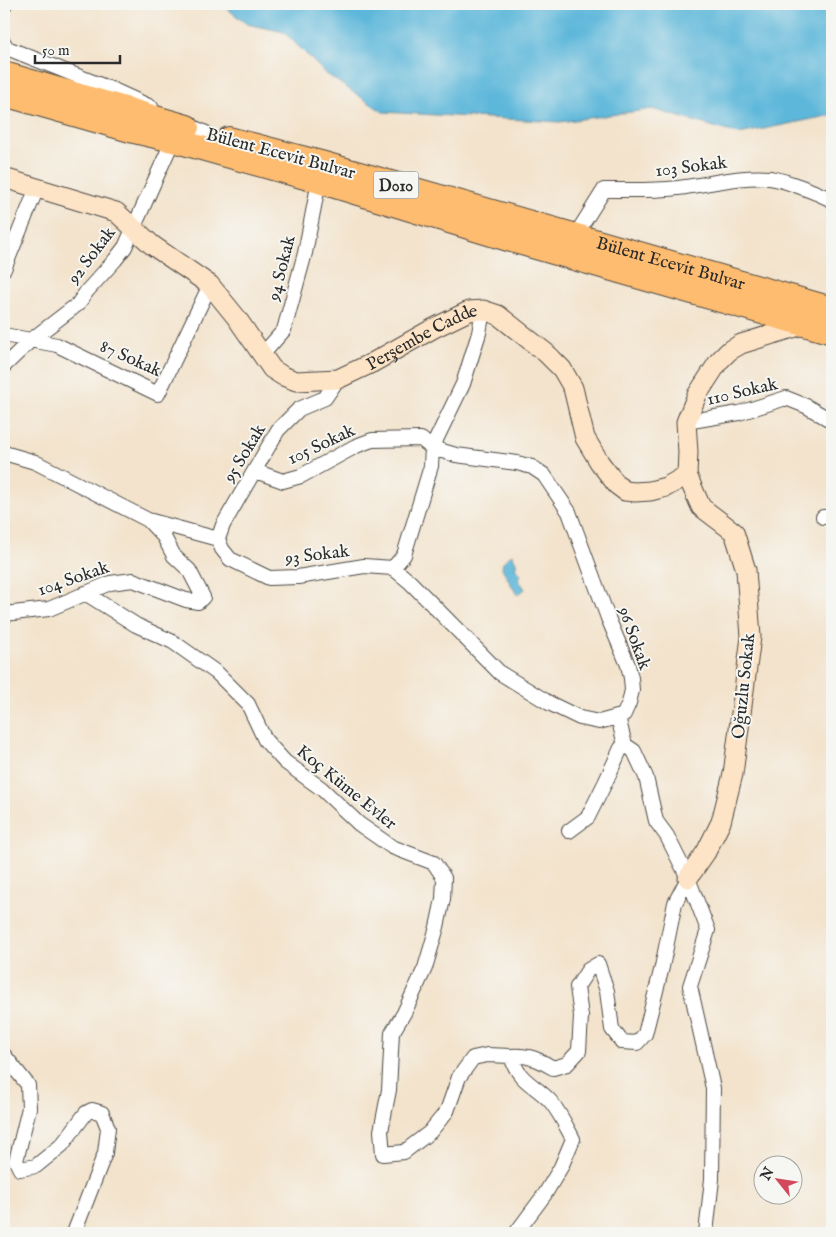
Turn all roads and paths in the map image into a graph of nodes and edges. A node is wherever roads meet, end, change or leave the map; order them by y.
1 (4, 42) edge
2 (4, 74) edge
3 (4, 94) edge
4 (206, 133) junction
5 (173, 140) junction
6 (4, 178) edge
7 (319, 181) junction
8 (36, 188) junction
9 (832, 200) edge
10 (133, 227) junction
11 (575, 236) junction
12 (4, 269) edge
13 (210, 286) junction
14 (783, 306) junction
15 (832, 309) edge
16 (483, 310) junction
17 (806, 324) junction
18 (832, 332) edge
19 (4, 336) edge
20 (31, 340) junction
21 (262, 356) junction
22 (4, 366) edge
23 (338, 379) junction
24 (832, 421) edge
25 (686, 422) junction
26 (432, 448) junction
27 (4, 453) edge
28 (255, 471) junction
29 (687, 475) junction
30 (148, 520) junction
31 (218, 539) junction
32 (393, 568) junction
33 (85, 593) junction
34 (4, 614) edge
35 (618, 717) junction
36 (625, 745) junction
37 (569, 831) dead end
38 (688, 878) junction
39 (4, 1055) edge
40 (511, 1056) junction
41 (74, 1233) edge
42 (516, 1233) edge
43 (706, 1233) edge

1 - 4 street
2 - 4 highway, Bülent Ecevit Bulvar / D010
3 - 5 highway, Bülent Ecevit Bulvar
4 - 11 highway, Bülent Ecevit Bulvar / D010
5 - 7 highway, Bülent Ecevit Bulvar
5 - 10 street, 92 Sokak
6 - 8 main road, Perşembe Cadde
7 - 14 highway, Bülent Ecevit Bulvar
7 - 21 street, 94 Sokak
8 - 10 main road, Perşembe Cadde
8 - 12 street
9 - 11 street, 103 Sokak
10 - 13 main road, Perşembe Cadde
10 - 20 street, 92 Sokak
11 - 14 highway, Bülent Ecevit Bulvar / D010
13 - 20 street, 87 Sokak
13 - 21 main road, Perşembe Cadde
14 - 15 highway, D010
14 - 17 highway
16 - 23 main road, Perşembe Cadde
16 - 26 street
16 - 29 main road, Perşembe Cadde
17 - 18 highway
17 - 25 main road
19 - 20 street, 87 Sokak
20 - 22 street, 92 Sokak
21 - 23 main road, Perşembe Cadde
23 - 28 street, 95 Sokak
24 - 25 street, 110 Sokak
25 - 29 main road
26 - 28 street, 105 Sokak
26 - 32 street
26 - 35 street, 96 Sokak
27 - 30 street
28 - 31 street, 95 Sokak
29 - 38 main road, Oğuzlu Sokak
30 - 31 street
30 - 33 street, 104 Sokak
31 - 32 street, 93 Sokak
32 - 35 street
33 - 34 street, 104 Sokak
33 - 40 street, Koç Küme Evler
35 - 36 street
36 - 37 street
36 - 38 street
38 - 40 street, Koç Küme Evler
38 - 43 street
39 - 41 street
40 - 42 street

